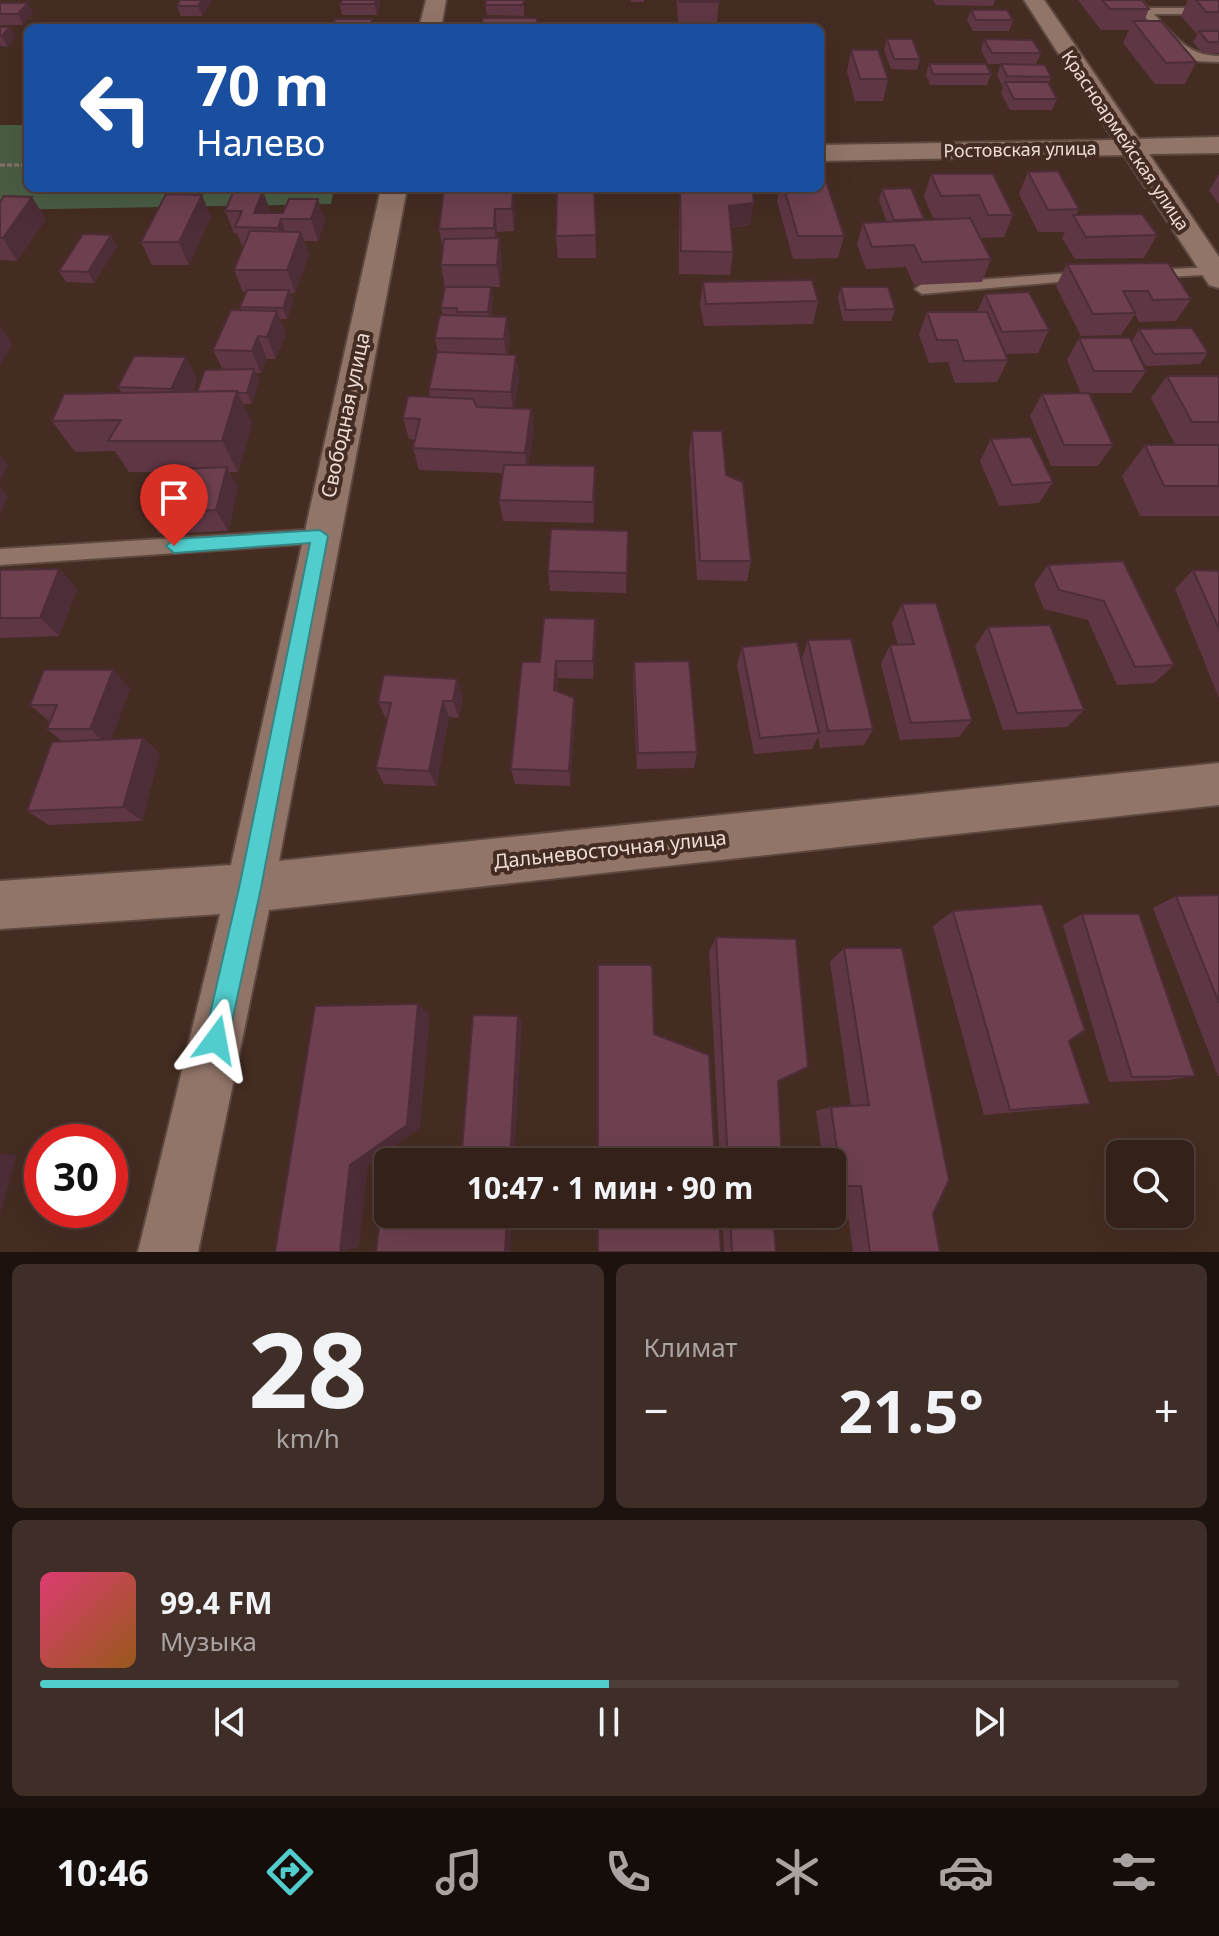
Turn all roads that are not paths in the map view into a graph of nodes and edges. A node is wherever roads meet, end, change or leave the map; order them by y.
1 (436, 0) edge
2 (1034, 0) edge
3 (1135, 0) edge
4 (1144, 11) junction
5 (1219, 11) edge
6 (431, 24) edge
7 (1219, 59) edge
8 (1219, 145) edge
9 (1128, 147) junction
10 (824, 153) edge
11 (393, 192) edge
12 (1138, 274) edge
13 (1108, 275) edge
14 (1216, 275) edge
15 (922, 289) dead end
16 (320, 536) junction
17 (0, 557) edge
18 (1219, 784) edge
19 (250, 888) junction
20 (0, 905) edge
21 (168, 1252) edge

1 - 6 street
2 - 9 street, Красноармейская улица
3 - 4 lane
4 - 5 lane
4 - 7 lane
8 - 9 street, Ростовская улица
9 - 10 street, Ростовская улица
9 - 14 street, Красноармейская улица
11 - 16 street, Свободная улица
12 - 14 lane
13 - 15 lane
16 - 17 lane
16 - 19 street, Свободная улица
18 - 19 street, Дальневосточная улица
19 - 20 street, Дальневосточная улица
19 - 21 street, Свободная улица

